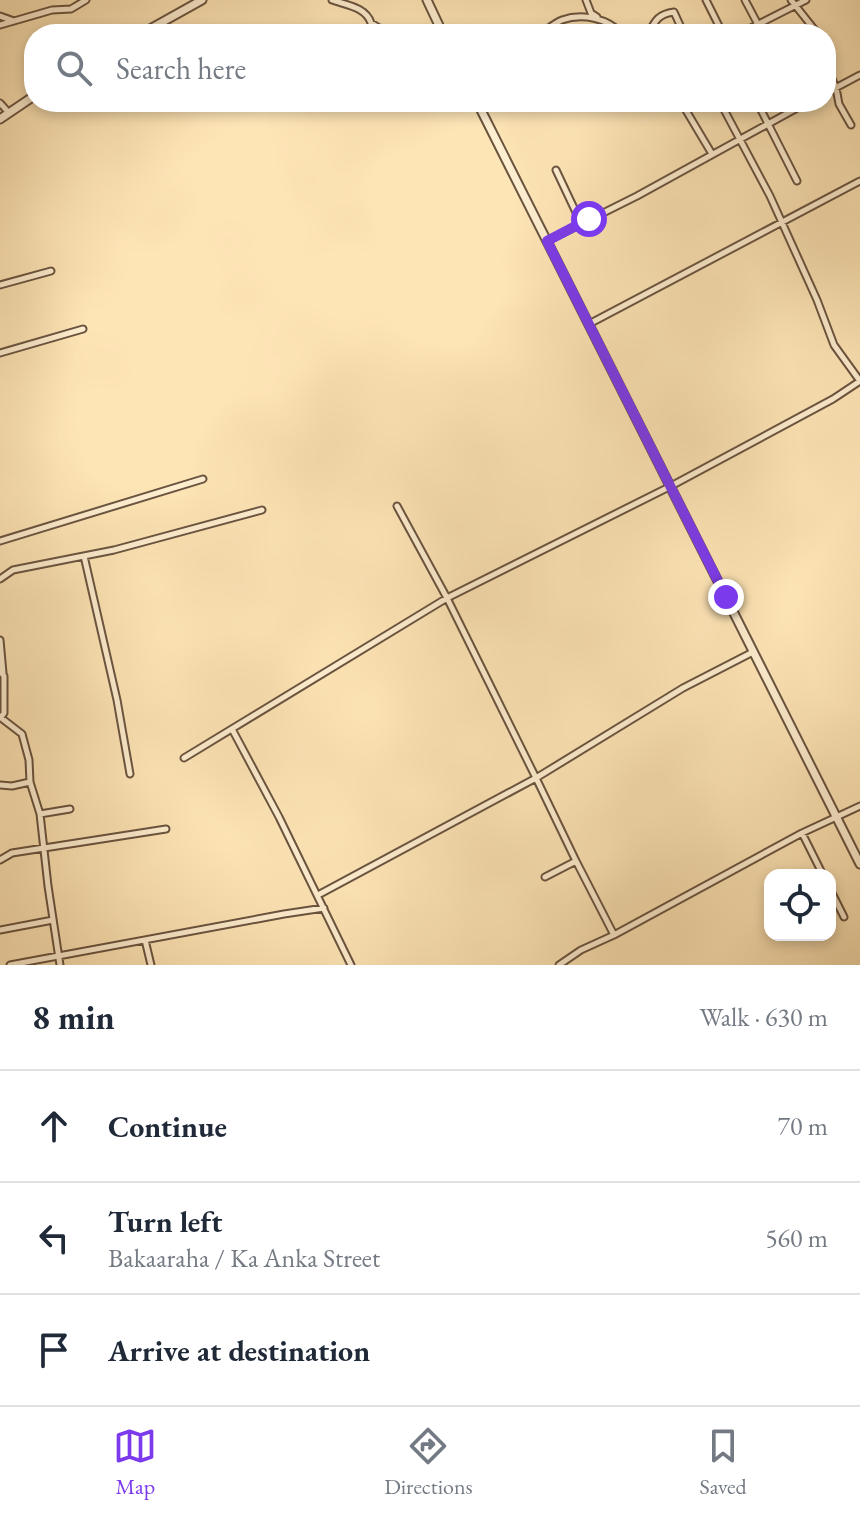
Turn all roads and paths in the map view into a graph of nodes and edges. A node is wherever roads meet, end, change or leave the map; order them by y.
1 (86, 0) edge
2 (202, 0) edge
3 (332, 0) edge
4 (427, 0) edge
5 (586, 0) edge
6 (706, 0) edge
7 (745, 0) edge
8 (806, 0) edge
9 (793, 3) edge
10 (0, 16) edge
11 (601, 20) junction
12 (14, 21) junction
13 (159, 24) edge
14 (373, 24) edge
15 (438, 24) edge
16 (555, 24) edge
17 (609, 24) edge
18 (654, 24) edge
19 (679, 24) edge
20 (718, 24) edge
21 (758, 24) joint
22 (810, 24) edge
23 (0, 25) edge
24 (860, 75) edge
25 (836, 88) joint
26 (0, 103) edge
27 (24, 103) edge
28 (482, 112) edge
29 (687, 112) edge
30 (725, 112) edge
31 (762, 112) edge
32 (786, 112) edge
33 (9, 113) junction
34 (0, 119) edge
35 (768, 124) junction
36 (851, 125) dead end
37 (739, 140) junction
38 (712, 154) junction
39 (556, 170) dead end
40 (797, 181) dead end
41 (860, 181) edge
42 (581, 223) junction
43 (782, 223) junction
44 (547, 241) junction
45 (51, 271) dead end
46 (0, 285) edge
47 (589, 324) junction
48 (83, 329) dead end
49 (0, 353) edge
50 (860, 381) edge
51 (203, 479) dead end
52 (671, 486) junction
53 (397, 506) dead end
54 (262, 510) dead end
55 (0, 541) edge
56 (84, 556) junction
57 (0, 579) edge
58 (447, 598) junction
59 (0, 640) edge
60 (753, 652) junction
61 (2, 673) edge
62 (1, 717) edge
63 (232, 729) junction
64 (184, 758) dead end
65 (130, 774) dead end
66 (536, 778) junction
67 (30, 782) junction
68 (0, 785) edge
69 (860, 806) edge
70 (70, 809) dead end
71 (40, 814) junction
72 (837, 818) junction
73 (166, 829) dead end
74 (802, 833) junction
75 (43, 847) junction
76 (0, 860) edge
77 (576, 861) junction
78 (860, 864) edge
79 (820, 869) edge
80 (545, 877) dead end
81 (318, 895) junction
82 (836, 901) edge
83 (324, 908) junction
84 (844, 917) dead end
85 (53, 920) junction
86 (0, 930) edge
87 (614, 935) junction
88 (145, 940) junction
89 (59, 956) junction
90 (10, 965) edge
91 (60, 965) edge
92 (151, 965) edge
93 (351, 965) edge
94 (559, 965) edge

1 - 12 street
2 - 13 street
3 - 14 street
4 - 15 street
5 - 11 street
6 - 20 street
7 - 21 street
8 - 9 street
9 - 21 street
9 - 22 street
10 - 12 street
11 - 16 street
11 - 17 street
12 - 23 street
18 - 19 street
24 - 25 street
25 - 36 street
26 - 33 street
27 - 33 street
28 - 44 street
29 - 38 street
30 - 37 street
31 - 35 street
32 - 35 street
33 - 34 street
35 - 37 street
35 - 40 street
37 - 38 street
37 - 43 street
38 - 42 street
39 - 42 street
41 - 43 street
42 - 44 street
43 - 47 street
43 - 50 street
44 - 47 street
45 - 46 street
47 - 52 street
48 - 49 street
50 - 52 street
51 - 55 street
52 - 58 street
52 - 60 street
53 - 58 street
54 - 56 street
56 - 57 street
56 - 65 street
58 - 63 street
58 - 66 street
59 - 61 street
60 - 66 street
60 - 72 street
61 - 62 street
62 - 67 street
63 - 64 street
63 - 81 street
66 - 77 street
66 - 81 street
67 - 68 street
67 - 71 street
69 - 72 street
70 - 71 street
71 - 75 street
72 - 74 street
72 - 78 street
73 - 75 street
74 - 79 street
74 - 87 street
75 - 76 street
75 - 85 street
77 - 80 street
77 - 87 street
81 - 83 street
82 - 84 street
83 - 88 street
83 - 93 street
85 - 86 street
85 - 89 street
87 - 94 street
88 - 89 street
88 - 92 street
89 - 90 street
89 - 91 street

